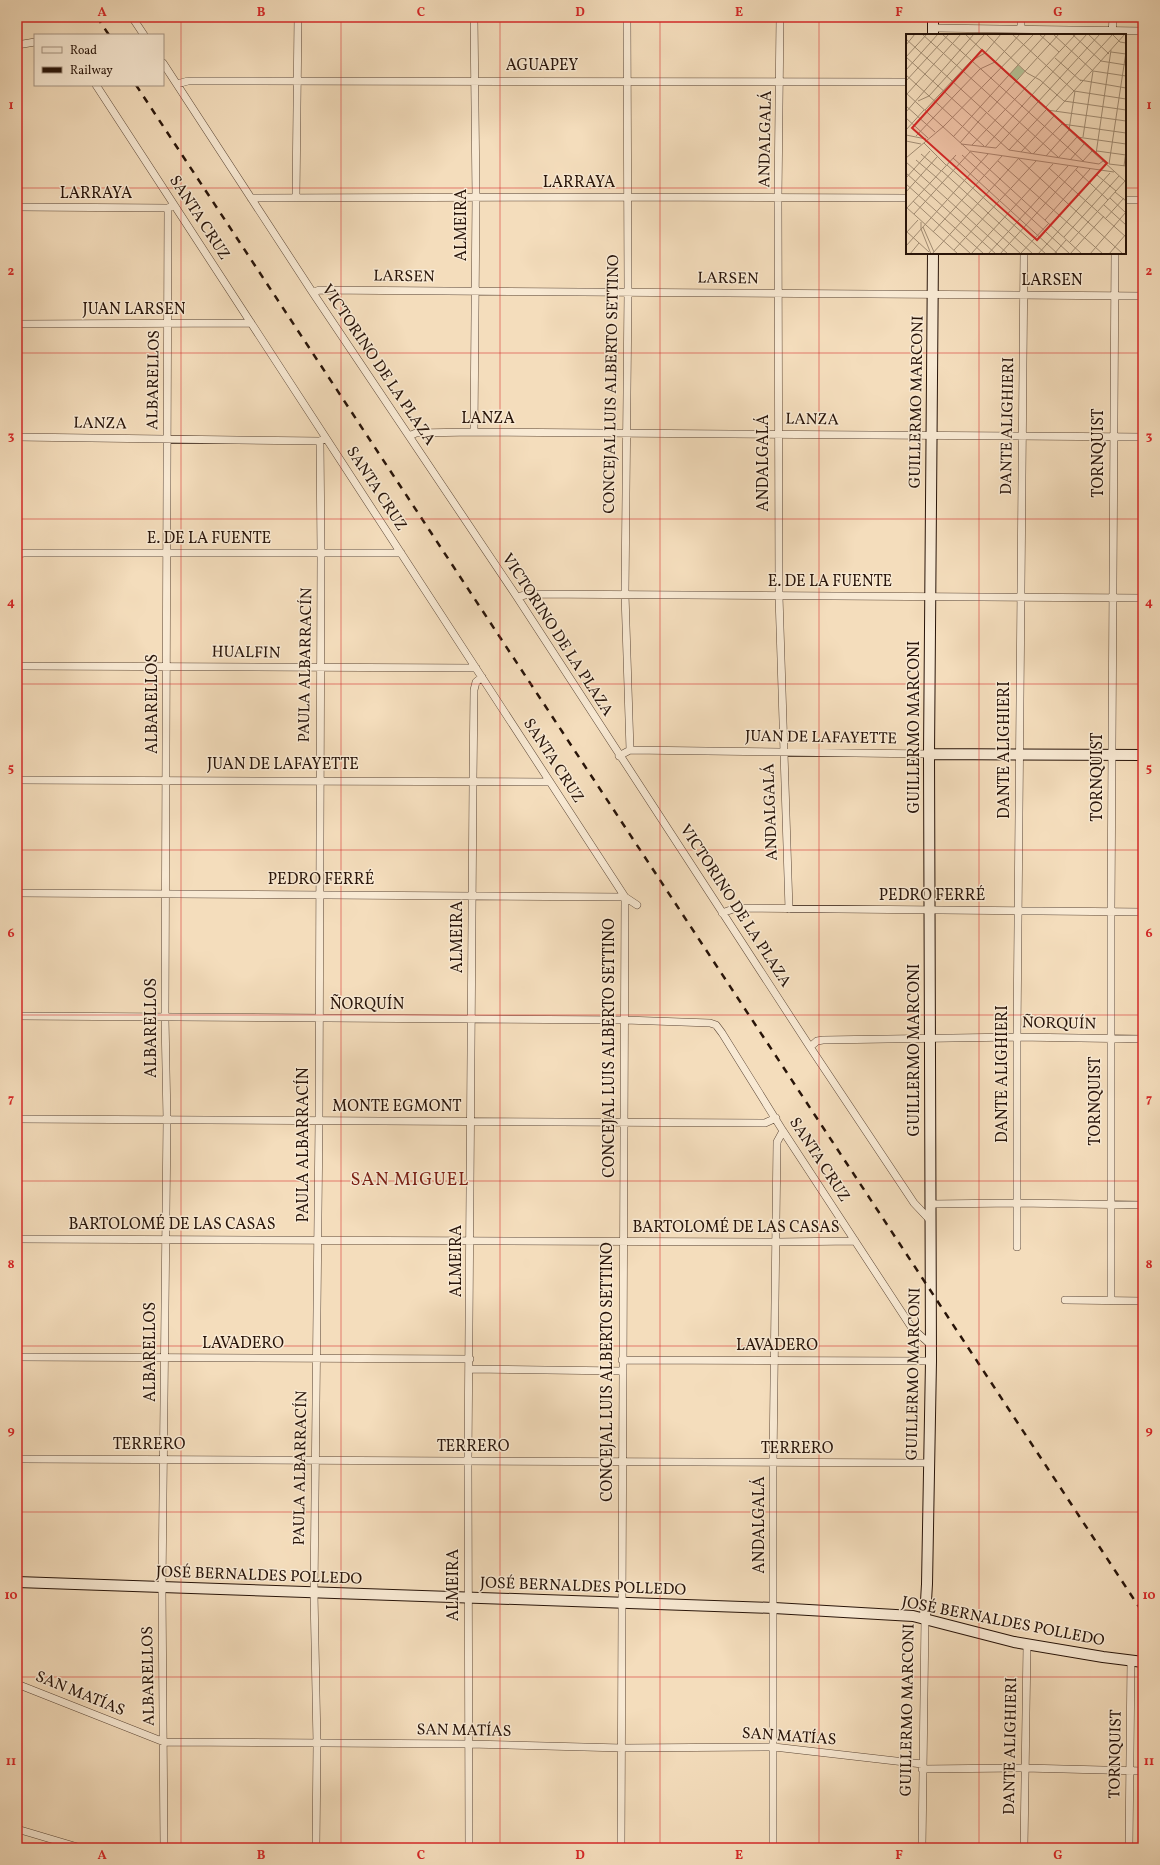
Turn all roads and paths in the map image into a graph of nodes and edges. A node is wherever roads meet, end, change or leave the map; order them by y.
1 (132, 17) edge
2 (298, 17) edge
3 (474, 17) edge
4 (627, 17) edge
5 (780, 17) edge
6 (933, 17) edge
7 (1021, 17) edge
8 (1113, 17) edge
9 (933, 32) edge
10 (1021, 32) edge
11 (1143, 32) edge
12 (1112, 33) edge
13 (143, 34) edge
14 (34, 42) edge
15 (17, 45) edge
16 (164, 64) edge
17 (474, 80) junction
18 (627, 80) junction
19 (298, 81) junction
20 (781, 81) junction
21 (906, 82) edge
22 (177, 84) junction
23 (97, 86) edge
24 (296, 197) junction
25 (476, 197) junction
26 (627, 197) junction
27 (251, 198) junction
28 (778, 198) junction
29 (906, 198) edge
30 (1126, 200) edge
31 (1143, 200) edge
32 (171, 207) junction
33 (17, 208) edge
34 (933, 254) edge
35 (1024, 254) edge
36 (1115, 254) edge
37 (476, 292) junction
38 (628, 292) junction
39 (313, 293) junction
40 (778, 294) junction
41 (1025, 295) junction
42 (1115, 295) junction
43 (934, 296) junction
44 (1143, 296) edge
45 (251, 323) junction
46 (17, 324) edge
47 (169, 324) junction
48 (474, 432) junction
49 (778, 433) junction
50 (626, 434) junction
51 (1022, 435) junction
52 (409, 436) junction
53 (931, 436) junction
54 (17, 437) edge
55 (1113, 437) junction
56 (1143, 437) edge
57 (167, 439) junction
58 (323, 440) junction
59 (167, 552) junction
60 (401, 553) junction
61 (17, 554) edge
62 (321, 554) junction
63 (625, 594) junction
64 (779, 596) junction
65 (930, 596) junction
66 (1020, 596) junction
67 (517, 597) junction
68 (1112, 598) junction
69 (1143, 598) edge
70 (17, 664) edge
71 (168, 666) junction
72 (320, 667) junction
73 (476, 668) junction
74 (482, 677) junction
75 (630, 750) junction
76 (783, 753) junction
77 (929, 754) junction
78 (1020, 754) junction
79 (1112, 755) junction
80 (1143, 755) edge
81 (619, 756) junction
82 (17, 780) edge
83 (319, 780) junction
84 (166, 781) junction
85 (473, 781) junction
86 (550, 782) junction
87 (17, 893) edge
88 (166, 893) junction
89 (319, 894) junction
90 (472, 895) junction
91 (625, 897) junction
92 (637, 905) dead end
93 (789, 909) junction
94 (930, 910) junction
95 (1018, 911) junction
96 (1111, 912) junction
97 (1143, 912) edge
98 (722, 913) junction
99 (17, 1016) edge
100 (165, 1018) junction
101 (319, 1019) junction
102 (472, 1020) junction
103 (625, 1020) junction
104 (716, 1025) joint
105 (1017, 1037) junction
106 (930, 1038) junction
107 (1110, 1038) junction
108 (1143, 1039) edge
109 (810, 1047) junction
110 (776, 1118) junction
111 (17, 1119) edge
112 (167, 1120) junction
113 (319, 1121) junction
114 (471, 1121) junction
115 (624, 1122) junction
116 (783, 1131) junction
117 (1018, 1203) junction
118 (930, 1204) junction
119 (1110, 1204) junction
120 (1143, 1205) edge
121 (930, 1220) junction
122 (17, 1239) edge
123 (166, 1240) junction
124 (318, 1240) junction
125 (855, 1241) junction
126 (471, 1242) junction
127 (622, 1242) junction
128 (776, 1242) junction
129 (1017, 1247) dead end
130 (1065, 1300) dead end
131 (1111, 1301) junction
132 (1143, 1301) edge
133 (931, 1345) junction
134 (17, 1357) edge
135 (165, 1358) junction
136 (317, 1358) junction
137 (470, 1359) junction
138 (622, 1360) junction
139 (775, 1360) junction
140 (931, 1361) junction
141 (470, 1369) junction
142 (622, 1371) junction
143 (17, 1459) edge
144 (165, 1460) junction
145 (316, 1461) junction
146 (468, 1461) junction
147 (623, 1462) junction
148 (773, 1463) junction
149 (928, 1463) junction
150 (17, 1582) edge
151 (162, 1588) junction
152 (314, 1593) junction
153 (468, 1597) junction
154 (621, 1604) junction
155 (774, 1608) junction
156 (925, 1618) junction
157 (1027, 1645) junction
158 (1131, 1660) junction
159 (1143, 1662) edge
160 (17, 1684) edge
161 (164, 1742) junction
162 (317, 1744) junction
163 (469, 1744) junction
164 (774, 1747) junction
165 (622, 1748) junction
166 (922, 1766) junction
167 (1024, 1768) junction
168 (1130, 1771) junction
169 (1143, 1771) edge
170 (17, 1829) edge
171 (81, 1848) edge
172 (164, 1848) edge
173 (316, 1848) edge
174 (469, 1848) edge
175 (621, 1848) edge
176 (773, 1848) edge
177 (922, 1848) edge
178 (1024, 1848) edge
179 (1129, 1848) edge

1 - 13 street
2 - 19 street
3 - 17 street, ALMEIRA
4 - 18 street, CONCEJAL LUIS ALBERTO SETTINO
5 - 20 street, ANDALGALÁ
6 - 9 street
7 - 10 street
8 - 12 street
9 - 10 street
10 - 12 street
11 - 12 street
14 - 15 street
16 - 22 street, VICTORINO DE LA PLAZA
17 - 18 street, AGUAPEY
17 - 19 street, AGUAPEY
17 - 25 street, ALMEIRA
18 - 20 street, AGUAPEY
18 - 26 street, CONCEJAL LUIS ALBERTO SETTINO
19 - 22 street, AGUAPEY
19 - 24 street
20 - 21 street, AGUAPEY
20 - 28 street, ANDALGALÁ
22 - 27 street, VICTORINO DE LA PLAZA
23 - 32 street, SANTA CRUZ
24 - 25 street, LARRAYA
24 - 27 street, LARRAYA
25 - 26 street, LARRAYA
25 - 37 street, ALMEIRA
26 - 28 street, LARRAYA
26 - 38 street, CONCEJAL LUIS ALBERTO SETTINO
27 - 39 street, VICTORINO DE LA PLAZA
28 - 29 street, LARRAYA
28 - 40 street, ANDALGALÁ
30 - 31 street
32 - 33 street, LARRAYA
32 - 45 street, SANTA CRUZ
32 - 47 street, ALBARELLOS
34 - 43 street, GUILLERMO MARCONI
35 - 41 street, DANTE ALIGHIERI
36 - 42 street, TORNQUIST
37 - 38 street, LARSEN
37 - 39 street, LARSEN
37 - 48 street, ALMEIRA
38 - 40 street, LARSEN
38 - 50 street, CONCEJAL LUIS ALBERTO SETTINO
39 - 52 street, VICTORINO DE LA PLAZA
40 - 43 street, LARSEN
40 - 49 street, ANDALGALÁ
41 - 42 street, LARSEN
41 - 43 street, LARSEN
41 - 51 street, DANTE ALIGHIERI
42 - 44 street, LARSEN
42 - 55 street, TORNQUIST
43 - 53 street, GUILLERMO MARCONI
45 - 47 street, JUAN LARSEN
45 - 58 street, SANTA CRUZ
46 - 47 street, JUAN LARSEN
47 - 57 street, ALBARELLOS
48 - 50 street, LANZA
48 - 52 street, LANZA
49 - 50 street, LANZA
49 - 53 street, LANZA
49 - 64 street, ANDALGALÁ
50 - 63 street, CONCEJAL LUIS ALBERTO SETTINO
51 - 53 street, LANZA
51 - 55 street, LANZA
51 - 66 street, DANTE ALIGHIERI
52 - 67 street, VICTORINO DE LA PLAZA
53 - 65 street, GUILLERMO MARCONI
54 - 57 street, LANZA
55 - 56 street, LANZA
55 - 68 street, TORNQUIST
57 - 58 street, LANZA
57 - 59 street, ALBARELLOS
58 - 60 street, SANTA CRUZ
58 - 62 street, PAULA ALBARRACÍN
59 - 61 street, E. DE LA FUENTE
59 - 62 street, E. DE LA FUENTE
59 - 71 street, ALBARELLOS
60 - 62 street, E. DE LA FUENTE
60 - 73 street, SANTA CRUZ
62 - 72 street, PAULA ALBARRACÍN
63 - 64 street, E. DE LA FUENTE
63 - 67 street, E. DE LA FUENTE
63 - 75 street, CONCEJAL LUIS ALBERTO SETTINO
64 - 65 street, E. DE LA FUENTE
64 - 76 street, ANDALGALÁ
65 - 66 street, E. DE LA FUENTE
65 - 77 street, GUILLERMO MARCONI
66 - 68 street, E. DE LA FUENTE
66 - 78 street, DANTE ALIGHIERI
67 - 81 street, VICTORINO DE LA PLAZA
68 - 69 street, E. DE LA FUENTE
68 - 79 street, TORNQUIST
70 - 71 street, HUALFIN
71 - 72 street, HUALFIN
71 - 84 street, ALBARELLOS
72 - 73 street, HUALFIN
72 - 83 street, PAULA ALBARRACÍN
73 - 74 street, SANTA CRUZ
74 - 85 street, ALMEIRA
74 - 86 street, SANTA CRUZ
75 - 76 street, JUAN DE LAFAYETTE
75 - 81 street, JUAN DE LAFAYETTE
76 - 77 street, JUAN DE LAFAYETTE
76 - 93 street, ANDALGALÁ
77 - 78 street, JUAN DE LAFAYETTE
77 - 94 street, GUILLERMO MARCONI
78 - 79 street, JUAN DE LAFAYETTE
78 - 95 street, DANTE ALIGHIERI
79 - 80 street, JUAN DE LAFAYETTE
79 - 96 street, TORNQUIST
81 - 98 street, VICTORINO DE LA PLAZA
82 - 84 street, JUAN DE LAFAYETTE
83 - 84 street, JUAN DE LAFAYETTE
83 - 85 street, JUAN DE LAFAYETTE
83 - 89 street, PAULA ALBARRACÍN
84 - 88 street, ALBARELLOS
85 - 86 street, JUAN DE LAFAYETTE
85 - 90 street, ALMEIRA
86 - 91 street, SANTA CRUZ
87 - 88 street, PEDRO FERRÉ
88 - 89 street, PEDRO FERRÉ
88 - 100 street, ALBARELLOS
89 - 90 street, PEDRO FERRÉ
89 - 101 street, PAULA ALBARRACÍN
90 - 91 street, PEDRO FERRÉ
90 - 102 street, ALMEIRA
91 - 92 street, SANTA CRUZ
91 - 103 street, CONCEJAL LUIS ALBERTO SETTINO
93 - 94 street, PEDRO FERRÉ
93 - 98 street, PEDRO FERRÉ
94 - 95 street, PEDRO FERRÉ
94 - 106 street, GUILLERMO MARCONI
95 - 96 street, PEDRO FERRÉ
95 - 105 street, DANTE ALIGHIERI
96 - 97 street, PEDRO FERRÉ
96 - 107 street, TORNQUIST
98 - 109 street, VICTORINO DE LA PLAZA
99 - 100 street, ÑORQUÍN
100 - 101 street, ÑORQUÍN
100 - 112 street, ALBARELLOS
101 - 102 street, ÑORQUÍN
101 - 113 street, PAULA ALBARRACÍN
102 - 103 street, ÑORQUÍN
102 - 114 street, ALMEIRA
103 - 104 street, ÑORQUÍN
103 - 115 street, CONCEJAL LUIS ALBERTO SETTINO
104 - 110 street, SANTA CRUZ
105 - 106 street, ÑORQUÍN
105 - 107 street, ÑORQUÍN
105 - 117 street, DANTE ALIGHIERI
106 - 109 street, ÑORQUÍN
106 - 118 street, GUILLERMO MARCONI
107 - 108 street, ÑORQUÍN
107 - 119 street, TORNQUIST
109 - 121 street, VICTORINO DE LA PLAZA
110 - 115 street, MONTE EGMONT
110 - 116 street, SANTA CRUZ
111 - 112 street, MONTE EGMONT
112 - 113 street, MONTE EGMONT
112 - 123 street, ALBARELLOS
113 - 114 street, MONTE EGMONT
113 - 124 street, PAULA ALBARRACÍN
114 - 115 street, MONTE EGMONT
114 - 126 street, ALMEIRA
115 - 127 street, CONCEJAL LUIS ALBERTO SETTINO
116 - 125 street, SANTA CRUZ
116 - 128 street, ANDALGALÁ
117 - 118 street
117 - 119 street
117 - 129 street, DANTE ALIGHIERI
118 - 121 street, GUILLERMO MARCONI
119 - 120 street
119 - 131 street, TORNQUIST
121 - 133 street, GUILLERMO MARCONI
122 - 123 street, BARTOLOMÉ DE LAS CASAS
123 - 124 street, BARTOLOMÉ DE LAS CASAS
123 - 135 street, ALBARELLOS
124 - 126 street, BARTOLOMÉ DE LAS CASAS
124 - 136 street, PAULA ALBARRACÍN
125 - 128 street, BARTOLOMÉ DE LAS CASAS
125 - 133 street, SANTA CRUZ
126 - 127 street, BARTOLOMÉ DE LAS CASAS
126 - 137 street, ALMEIRA
127 - 128 street, BARTOLOMÉ DE LAS CASAS
127 - 138 street, CONCEJAL LUIS ALBERTO SETTINO
128 - 139 street, ANDALGALÁ
130 - 131 street
131 - 132 street
133 - 140 street, GUILLERMO MARCONI
134 - 135 street, LAVADERO
135 - 136 street, LAVADERO
135 - 144 street, ALBARELLOS
136 - 137 street, LAVADERO
136 - 145 street, PAULA ALBARRACÍN
137 - 141 street, ALMEIRA
138 - 139 street, LAVADERO
138 - 142 street, CONCEJAL LUIS ALBERTO SETTINO
139 - 140 street, LAVADERO
139 - 148 street, ANDALGALÁ
140 - 149 street, GUILLERMO MARCONI
141 - 142 street
141 - 146 street, ALMEIRA
142 - 147 street, CONCEJAL LUIS ALBERTO SETTINO
143 - 144 street, TERRERO
144 - 145 street, TERRERO
144 - 151 street, ALBARELLOS
145 - 146 street, TERRERO
145 - 152 street, PAULA ALBARRACÍN
146 - 147 street, TERRERO
146 - 153 street, ALMEIRA
147 - 148 street, TERRERO
147 - 154 street, CONCEJAL LUIS ALBERTO SETTINO
148 - 149 street, TERRERO
148 - 155 street, ANDALGALÁ
149 - 156 street, GUILLERMO MARCONI
150 - 151 street, JOSÉ BERNALDES POLLEDO
151 - 152 street, JOSÉ BERNALDES POLLEDO
151 - 161 street, ALBARELLOS
152 - 153 street, JOSÉ BERNALDES POLLEDO
152 - 162 street, PAULA ALBARRACÍN
153 - 154 street, JOSÉ BERNALDES POLLEDO
153 - 163 street, ALMEIRA
154 - 155 street, JOSÉ BERNALDES POLLEDO
154 - 165 street, CONCEJAL LUIS ALBERTO SETTINO
155 - 156 street, JOSÉ BERNALDES POLLEDO
155 - 164 street, ANDALGALÁ
156 - 157 street, JOSÉ BERNALDES POLLEDO
156 - 166 street, GUILLERMO MARCONI
157 - 158 street, JOSÉ BERNALDES POLLEDO
157 - 167 street, DANTE ALIGHIERI
158 - 159 street, JOSÉ BERNALDES POLLEDO
158 - 168 street, TORNQUIST
160 - 161 street, SAN MATÍAS
161 - 162 street, SAN MATÍAS
161 - 172 street, ALBARELLOS
162 - 163 street, SAN MATÍAS
162 - 173 street, PAULA ALBARRACÍN
163 - 165 street, SAN MATÍAS
163 - 174 street, ALMEIRA
164 - 165 street, SAN MATÍAS
164 - 166 street, SAN MATÍAS
164 - 176 street, ANDALGALÁ
165 - 175 street, CONCEJAL LUIS ALBERTO SETTINO
166 - 167 street, SAN MATÍAS
166 - 177 street, GUILLERMO MARCONI
167 - 168 street, SAN MATÍAS
167 - 178 street, DANTE ALIGHIERI
168 - 169 street, SAN MATÍAS
168 - 179 street, TORNQUIST
170 - 171 street

